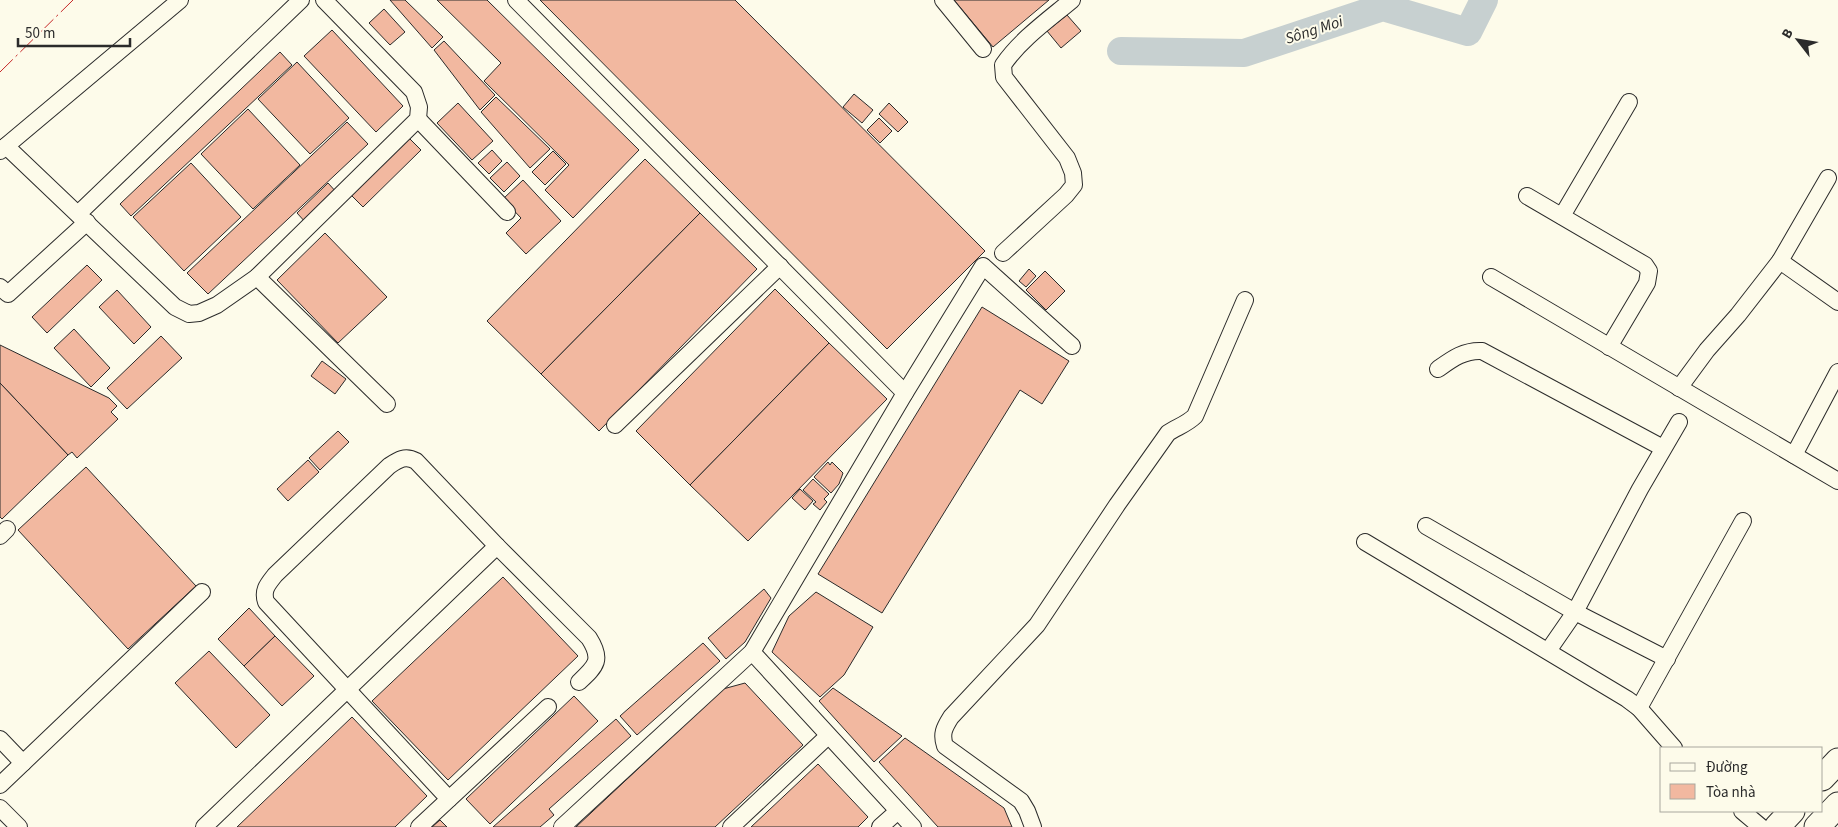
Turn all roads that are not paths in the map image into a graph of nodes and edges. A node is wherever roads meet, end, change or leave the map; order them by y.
1 (180, 0) edge
2 (301, 0) edge
3 (324, 0) edge
4 (516, 0) edge
5 (943, 0) edge
6 (1072, 0) edge
7 (983, 49) dead end
8 (1629, 102) dead end
9 (418, 119) junction
10 (3, 148) edge
11 (1828, 178) dead end
12 (1527, 196) dead end
13 (507, 212) dead end
14 (1562, 216) junction
15 (83, 218) junction
16 (1003, 253) dead end
17 (1780, 261) junction
18 (780, 266) junction
19 (257, 277) junction
20 (1491, 277) dead end
21 (0, 287) edge
22 (1245, 300) dead end
23 (1838, 302) edge
24 (1072, 346) dead end
25 (1608, 347) junction
26 (1438, 369) dead end
27 (1838, 372) edge
28 (1679, 388) junction
29 (905, 393) junction
30 (387, 404) dead end
31 (1679, 422) dead end
32 (615, 425) dead end
33 (1663, 448) junction
34 (1794, 455) junction
35 (1838, 481) edge
36 (1743, 521) dead end
37 (1426, 526) dead end
38 (1365, 542) dead end
39 (497, 546) junction
40 (202, 592) dead end
41 (1575, 612) junction
42 (1548, 651) junction
43 (752, 652) junction
44 (1666, 659) junction
45 (579, 682) dead end
46 (346, 690) junction
47 (548, 707) dead end
48 (1639, 708) junction
49 (828, 736) junction
50 (0, 739) edge
51 (1673, 747) edge
52 (1838, 761) edge
53 (23, 763) junction
54 (1823, 777) edge
55 (0, 785) edge
56 (449, 799) junction
57 (1838, 805) edge
58 (0, 808) edge
59 (898, 811) junction
60 (1743, 812) edge
61 (1791, 812) edge
62 (19, 827) edge
63 (204, 827) edge
64 (419, 827) edge
65 (562, 827) edge
66 (731, 827) edge
67 (880, 827) edge
68 (912, 827) edge
69 (1033, 827) edge
70 (1761, 827) edge
71 (1777, 827) edge
72 (1817, 827) edge

1 - 10 street
2 - 15 street
3 - 9 street
4 - 18 street
5 - 7 street
6 - 16 street
8 - 14 street
9 - 13 street
9 - 19 street
10 - 15 street
11 - 17 street
12 - 14 street
14 - 25 street
15 - 19 street
15 - 21 street
17 - 23 street
17 - 28 street
18 - 29 street
18 - 32 street
19 - 30 street
20 - 25 street
22 - 69 street
24 - 29 street
25 - 28 street
26 - 33 street
27 - 34 street
28 - 34 street
29 - 43 street
31 - 33 street
33 - 41 street
34 - 35 street
36 - 44 street
37 - 41 street
38 - 42 street
39 - 45 street
39 - 46 street
39 - 46 street
40 - 53 street
41 - 42 street
41 - 44 street
42 - 48 street
43 - 49 street
43 - 65 street
44 - 48 street
46 - 56 street
46 - 63 street
47 - 56 street
48 - 51 street
49 - 59 street
49 - 66 street
50 - 53 street
52 - 54 highway
53 - 55 street
56 - 64 street
57 - 72 highway
58 - 62 street
59 - 67 street
59 - 68 street
60 - 70 street
61 - 71 highway

